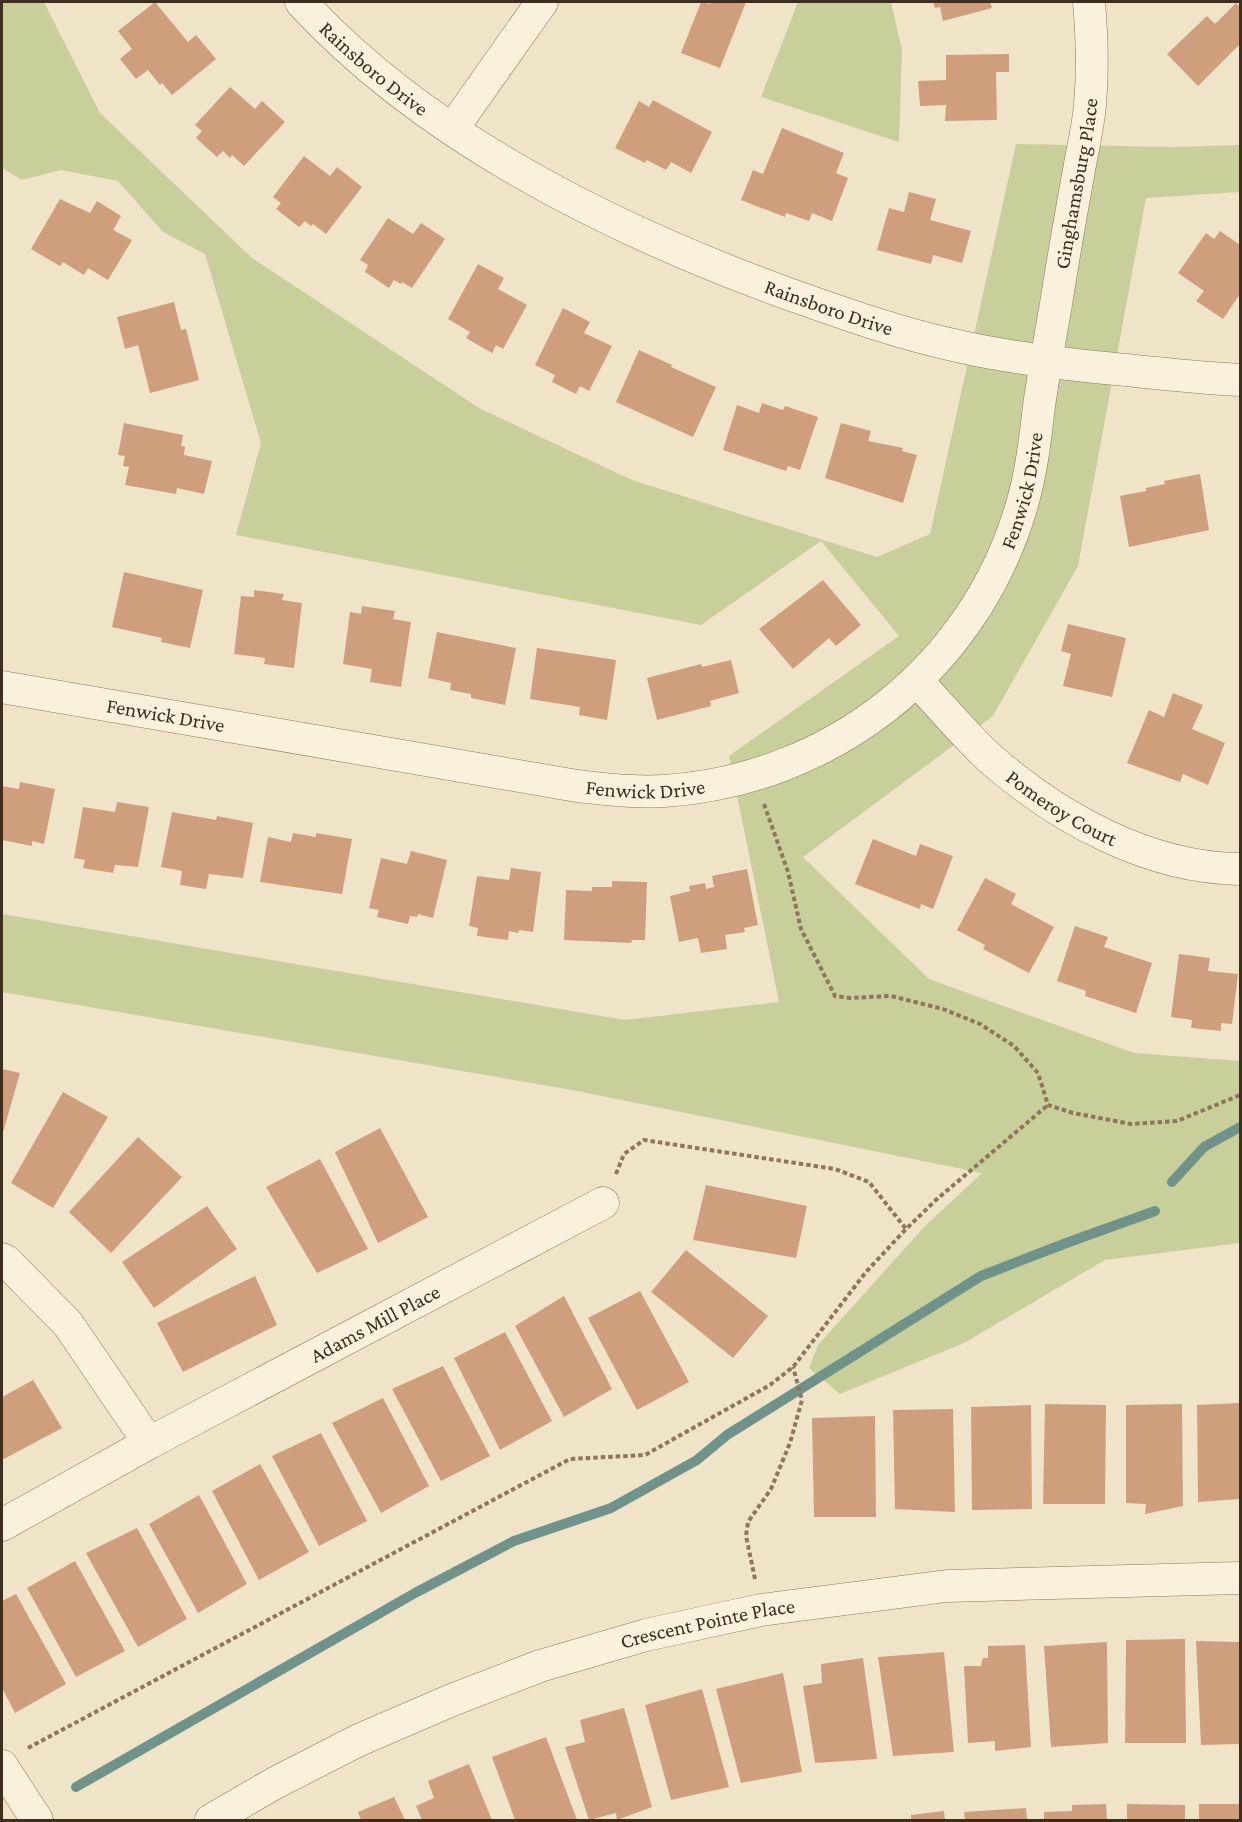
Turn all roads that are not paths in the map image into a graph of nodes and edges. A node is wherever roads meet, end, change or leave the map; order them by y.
1 (301, 2) edge
2 (542, 2) edge
3 (1089, 2) edge
4 (453, 128) junction
5 (1045, 362) junction
6 (1240, 380) edge
7 (917, 681) junction
8 (2, 687) edge
9 (1240, 869) edge
10 (603, 1203) road end
11 (2, 1259) edge
12 (149, 1443) junction
13 (2, 1525) edge
14 (1240, 1578) edge
15 (12, 1758) edge
16 (37, 1821) edge
17 (211, 1821) edge

1 - 4 street, Rainsboro Drive
2 - 4 street, Rainsboro Drive
3 - 5 street, Ginghamsburg Place
4 - 5 street, Rainsboro Drive
5 - 6 street, Rainsboro Drive
5 - 7 street, Fenwick Drive
7 - 8 street, Fenwick Drive
7 - 9 street, Pomeroy Court
10 - 12 street, Adams Mill Place
11 - 12 street
12 - 13 street, Adams Mill Place
14 - 17 street, Crescent Pointe Place
15 - 16 street

